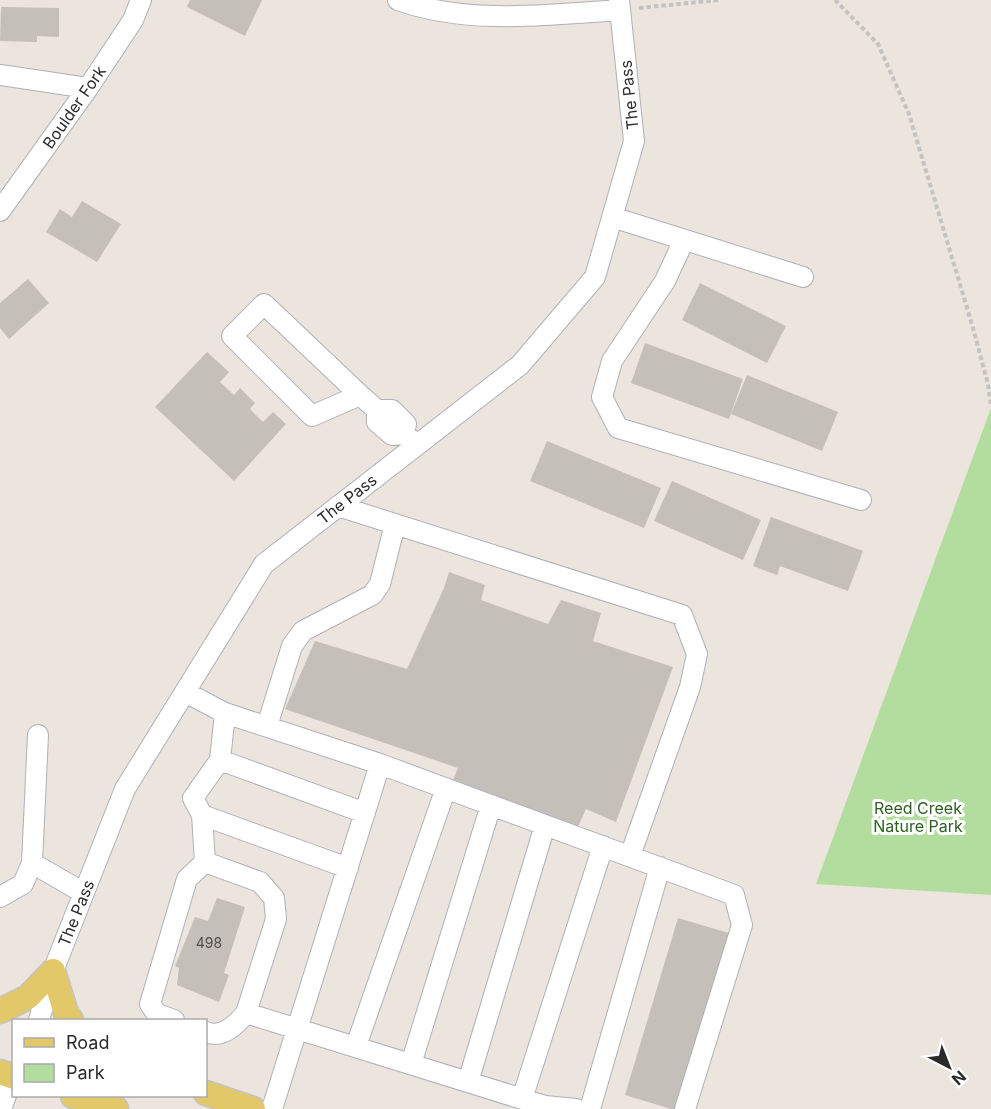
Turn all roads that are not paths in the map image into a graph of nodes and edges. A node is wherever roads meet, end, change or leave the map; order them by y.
1 (141, 0) edge
2 (398, 0) edge
3 (620, 5) edge
4 (0, 75) edge
5 (88, 88) junction
6 (0, 211) edge
7 (612, 217) junction
8 (684, 240) junction
9 (803, 277) dead end
10 (360, 395) junction
11 (411, 439) junction
12 (861, 500) dead end
13 (338, 506) junction
14 (395, 524) junction
15 (185, 692) junction
16 (225, 712) junction
17 (267, 726) junction
18 (38, 735) dead end
19 (220, 760) junction
20 (380, 764) junction
21 (446, 788) junction
22 (491, 805) junction
23 (365, 813) junction
24 (202, 815) junction
25 (545, 825) junction
26 (603, 846) junction
27 (630, 856) junction
28 (205, 862) junction
29 (32, 863) junction
30 (660, 867) junction
31 (348, 868) junction
32 (84, 893) junction
33 (0, 897) edge
34 (53, 971) junction
35 (0, 1011) edge
36 (246, 1013) junction
37 (39, 1019) edge
38 (70, 1019) edge
39 (171, 1019) edge
40 (298, 1028) junction
41 (207, 1032) edge
42 (356, 1046) junction
43 (411, 1064) junction
44 (10, 1075) edge
45 (468, 1082) junction
46 (207, 1093) edge
47 (79, 1097) edge
48 (522, 1099) junction
49 (1, 1109) edge
50 (116, 1109) edge
51 (253, 1109) edge
52 (272, 1109) edge
53 (576, 1109) edge
54 (590, 1109) edge
55 (686, 1109) edge

1 - 5 street, Boulder Fork
2 - 3 street
3 - 7 street, The Pass
4 - 5 street
5 - 6 street, Boulder Fork
7 - 8 street
7 - 11 street, The Pass
8 - 9 street
8 - 12 street
10 - 10 street
10 - 11 street
11 - 13 street, The Pass
13 - 14 street
13 - 15 street, The Pass
14 - 17 street
14 - 27 street
15 - 16 street
15 - 32 street, The Pass
16 - 17 street
16 - 19 street
17 - 20 street
18 - 29 street
19 - 23 street
19 - 24 street
20 - 21 street
20 - 23 street
21 - 22 street
21 - 42 street
22 - 25 street
22 - 43 street
23 - 31 street
24 - 28 street
24 - 31 street
25 - 26 street
25 - 45 street
26 - 27 street
26 - 48 street
27 - 30 street
28 - 36 street
28 - 39 street
29 - 32 street
29 - 33 street
30 - 54 street
30 - 55 street
31 - 40 street
32 - 34 street, The Pass
34 - 35 main road
34 - 37 street, The Pass
34 - 38 main road
36 - 40 street
36 - 41 street
40 - 42 street
40 - 52 street
42 - 43 street
43 - 45 street
44 - 49 street
45 - 48 street
46 - 51 main road
47 - 50 main road
48 - 53 street

